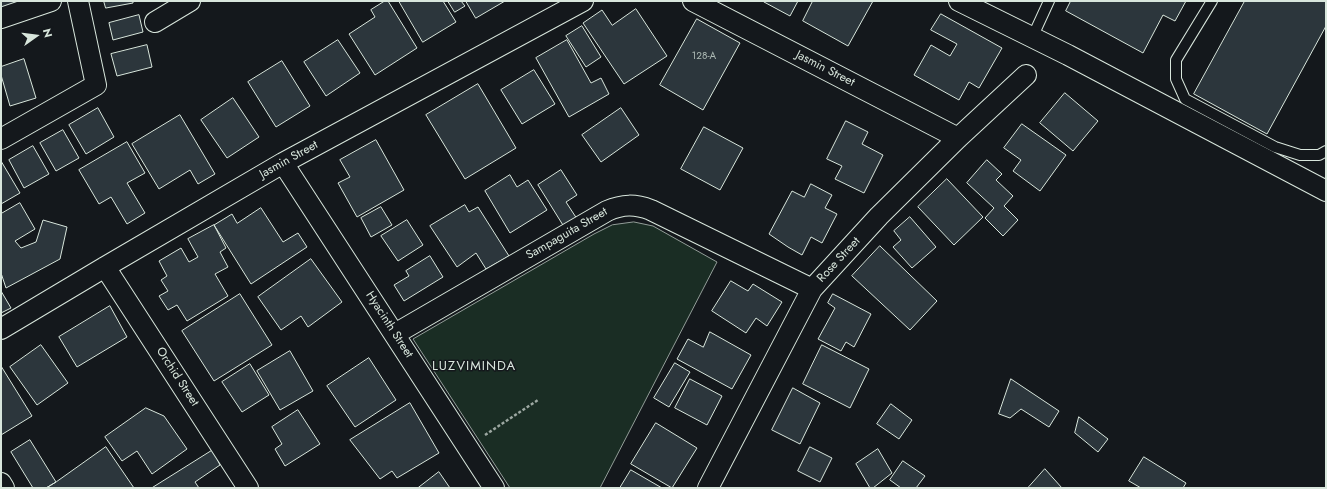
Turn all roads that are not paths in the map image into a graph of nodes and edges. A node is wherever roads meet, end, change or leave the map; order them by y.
1 (51, 1) edge
2 (78, 1) edge
3 (190, 1) edge
4 (583, 1) edge
5 (693, 1) edge
6 (959, 1) edge
7 (1049, 1) edge
8 (1212, 1) edge
9 (1, 18) edge
10 (155, 22) dead end
11 (1032, 38) junction
12 (1026, 75) dead end
13 (958, 138) junction
14 (1, 139) edge
15 (1326, 151) edge
16 (283, 163) junction
17 (1326, 191) edge
18 (105, 267) junction
19 (812, 289) junction
20 (1, 329) edge
21 (395, 334) junction
22 (1, 483) edge
23 (4, 488) edge
24 (248, 488) edge
25 (494, 488) edge
26 (708, 488) edge

1 - 9 street
2 - 14 street
3 - 10 street
4 - 16 street, Jasmin Street
5 - 13 street, Jasmin Street
6 - 11 street
7 - 11 lane
8 - 15 lane
11 - 17 street
12 - 13 street, Rose Street
13 - 19 street, Rose Street
16 - 18 street, Jasmin Street
16 - 21 street, Hyacinth Street
18 - 20 street, Jasmin Street
18 - 24 street, Orchid Street
19 - 21 street, Sampaguita Street
19 - 26 street, Rose Street
21 - 25 street, Hyacinth Street
22 - 23 street

